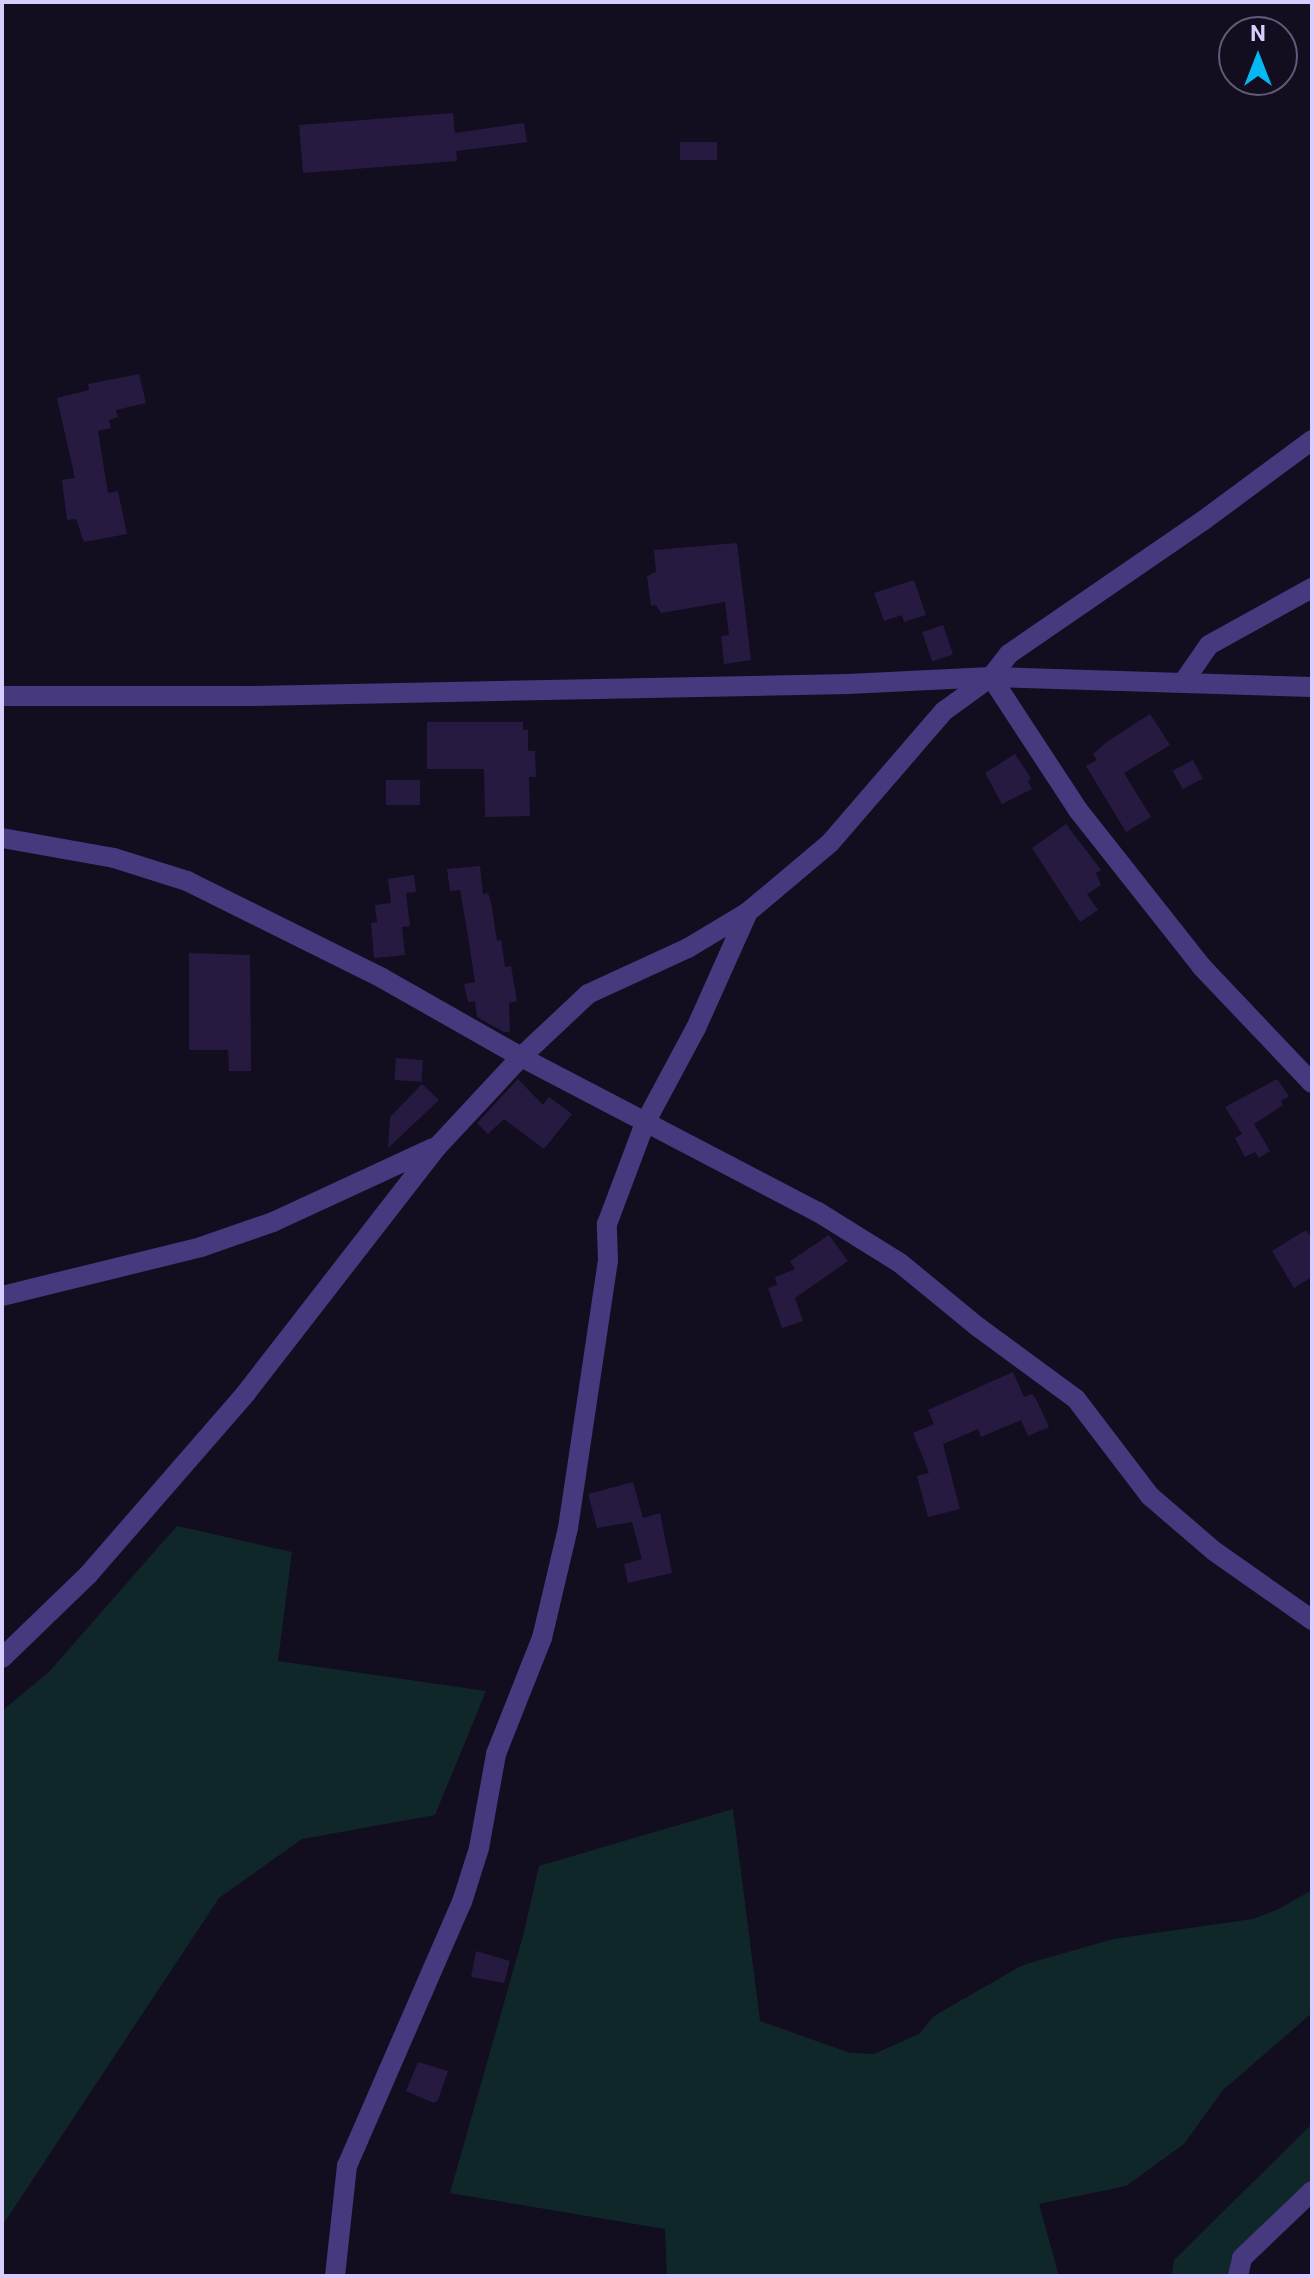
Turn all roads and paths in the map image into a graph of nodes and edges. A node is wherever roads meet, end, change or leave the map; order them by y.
1 (1312, 440) edge
2 (1312, 588) edge
3 (991, 677) junction
4 (1184, 681) junction
5 (1312, 687) edge
6 (2, 696) edge
7 (2, 838) edge
8 (748, 912) junction
9 (521, 1057) junction
10 (1312, 1083) edge
11 (645, 1123) junction
12 (437, 1147) junction
13 (2, 1296) edge
14 (1312, 1620) edge
15 (2, 1658) edge
16 (1312, 2191) edge
17 (335, 2276) edge
18 (1238, 2276) edge

1 - 3 street
2 - 4 street
3 - 4 street
3 - 6 street
3 - 8 street
3 - 10 street
4 - 5 street
7 - 9 street
8 - 9 street
8 - 11 street
9 - 11 street
9 - 12 street
11 - 14 street
11 - 17 street
12 - 13 street
12 - 15 street
16 - 18 street

